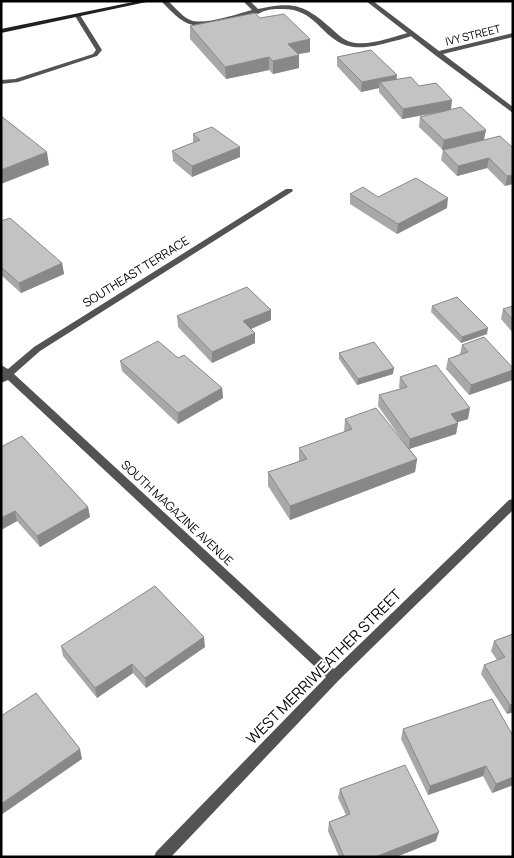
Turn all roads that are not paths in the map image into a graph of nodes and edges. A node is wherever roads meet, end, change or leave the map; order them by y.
1 (148, 1) edge
2 (164, 1) edge
3 (246, 1) edge
4 (369, 1) edge
5 (258, 12) junction
6 (78, 16) junction
7 (1, 31) edge
8 (412, 34) junction
9 (513, 35) edge
10 (437, 54) junction
11 (1, 82) edge
12 (513, 111) edge
13 (289, 191) dead end
14 (3, 374) edge
15 (513, 503) edge
16 (334, 677) junction
17 (161, 857) edge

1 - 6 main road
2 - 5 street
3 - 5 street
4 - 8 street
5 - 8 street
6 - 7 main road
6 - 11 street
8 - 10 street
9 - 10 street, IVY STREET
10 - 12 street
13 - 14 street, SOUTHEAST TERRACE
14 - 16 street, SOUTH MAGAZINE AVENUE
15 - 16 street, WEST MERRIWEATHER STREET
16 - 17 street, WEST MERRIWEATHER STREET

